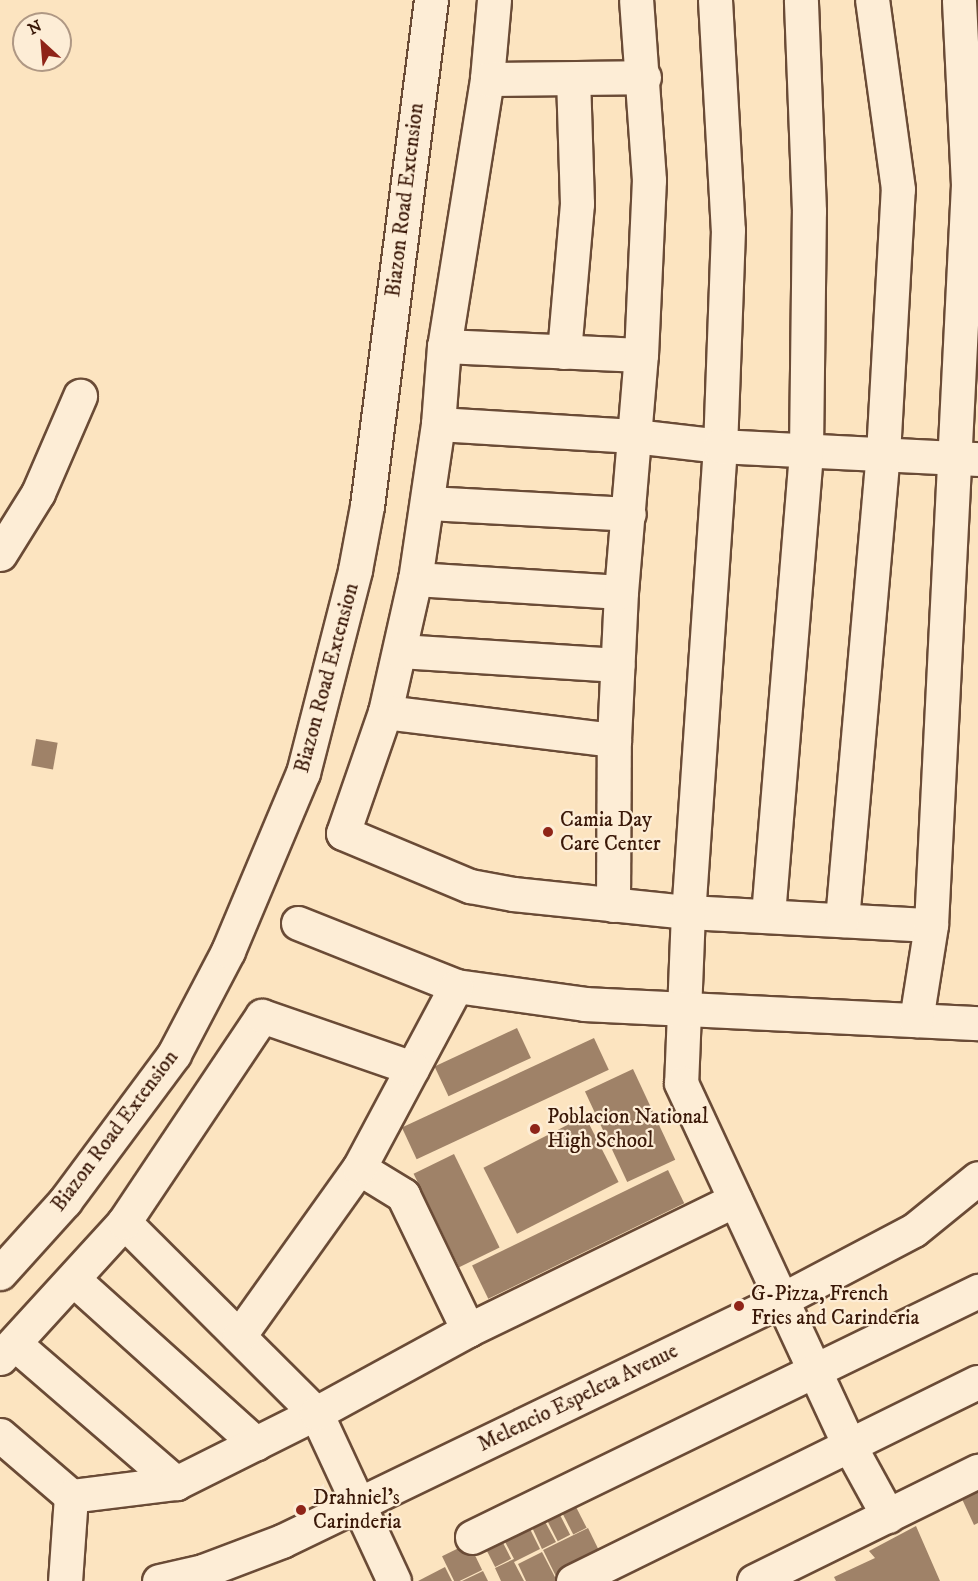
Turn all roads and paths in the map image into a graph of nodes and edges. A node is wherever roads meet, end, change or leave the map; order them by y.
1 (431, 0) edge
2 (494, 0) edge
3 (636, 0) edge
4 (715, 0) edge
5 (801, 0) edge
6 (872, 0) edge
7 (959, 0) edge
8 (644, 76) junction
9 (487, 79) junction
10 (573, 79) junction
11 (444, 346) junction
12 (564, 352) junction
13 (641, 355) junction
14 (80, 396) dead end
15 (438, 424) junction
16 (634, 436) junction
17 (720, 447) junction
18 (806, 451) junction
19 (884, 454) junction
20 (967, 458) edge
21 (428, 503) junction
22 (629, 514) junction
23 (0, 554) edge
24 (415, 579) junction
25 (621, 592) junction
26 (400, 651) junction
27 (618, 665) junction
28 (385, 712) junction
29 (614, 740) junction
30 (613, 905) junction
31 (688, 912) junction
32 (768, 915) junction
33 (842, 920) junction
34 (298, 923) dead end
35 (931, 925) junction
36 (456, 986) junction
37 (684, 1008) junction
38 (916, 1020) junction
39 (978, 1023) edge
40 (412, 1068) junction
41 (359, 1168) junction
42 (978, 1178) edge
43 (735, 1200) junction
44 (124, 1222) junction
45 (0, 1273) edge
46 (73, 1279) junction
47 (978, 1291) edge
48 (781, 1300) junction
49 (468, 1330) junction
50 (239, 1336) junction
51 (7, 1351) edge
52 (813, 1369) junction
53 (978, 1382) edge
54 (316, 1413) junction
55 (0, 1435) edge
56 (256, 1444) junction
57 (849, 1445) junction
58 (978, 1471) edge
59 (176, 1483) junction
60 (71, 1496) junction
61 (358, 1504) junction
62 (888, 1516) junction
63 (472, 1537) dead end
64 (65, 1581) edge
65 (159, 1581) edge
66 (394, 1581) edge
67 (573, 1581) edge
68 (753, 1581) edge

1 - 45 street, Biazon Road Extension
2 - 9 street
3 - 8 street
4 - 17 street
5 - 18 street
6 - 19 street
7 - 20 street
8 - 10 street
8 - 13 street
9 - 10 street
9 - 11 street
10 - 12 street
11 - 12 street
11 - 15 street
12 - 13 street
13 - 16 street
14 - 23 street
15 - 16 street
15 - 21 street
16 - 17 street
16 - 22 street
17 - 18 street
17 - 31 street
18 - 19 street
18 - 32 street
19 - 20 street
19 - 33 street
20 - 35 street
21 - 22 street
21 - 24 street
22 - 25 street
24 - 25 street
24 - 26 street
25 - 27 street
26 - 27 street
26 - 28 street
27 - 29 street
28 - 29 street
28 - 30 street
29 - 30 street
30 - 31 street
31 - 32 street
31 - 37 street
32 - 33 street
33 - 35 street
34 - 36 street
35 - 38 street
36 - 37 street
36 - 40 street
37 - 38 street
37 - 43 street
38 - 39 street
40 - 41 street
40 - 44 street
41 - 49 street
41 - 50 street
42 - 48 street, Melencio Espeleta Avenue
43 - 48 street
43 - 49 street
44 - 46 street
44 - 50 street
46 - 51 street
46 - 56 street
47 - 52 street
48 - 52 street
48 - 61 street, Melencio Espeleta Avenue
49 - 54 street
50 - 54 street
51 - 59 street
52 - 57 street
52 - 63 street
53 - 57 street
54 - 56 street
54 - 61 street
55 - 60 street
56 - 59 street
57 - 62 street
57 - 67 street
58 - 62 street
59 - 60 street
60 - 64 street
61 - 65 street, Melencio Espeleta Avenue
61 - 66 street
62 - 68 street

